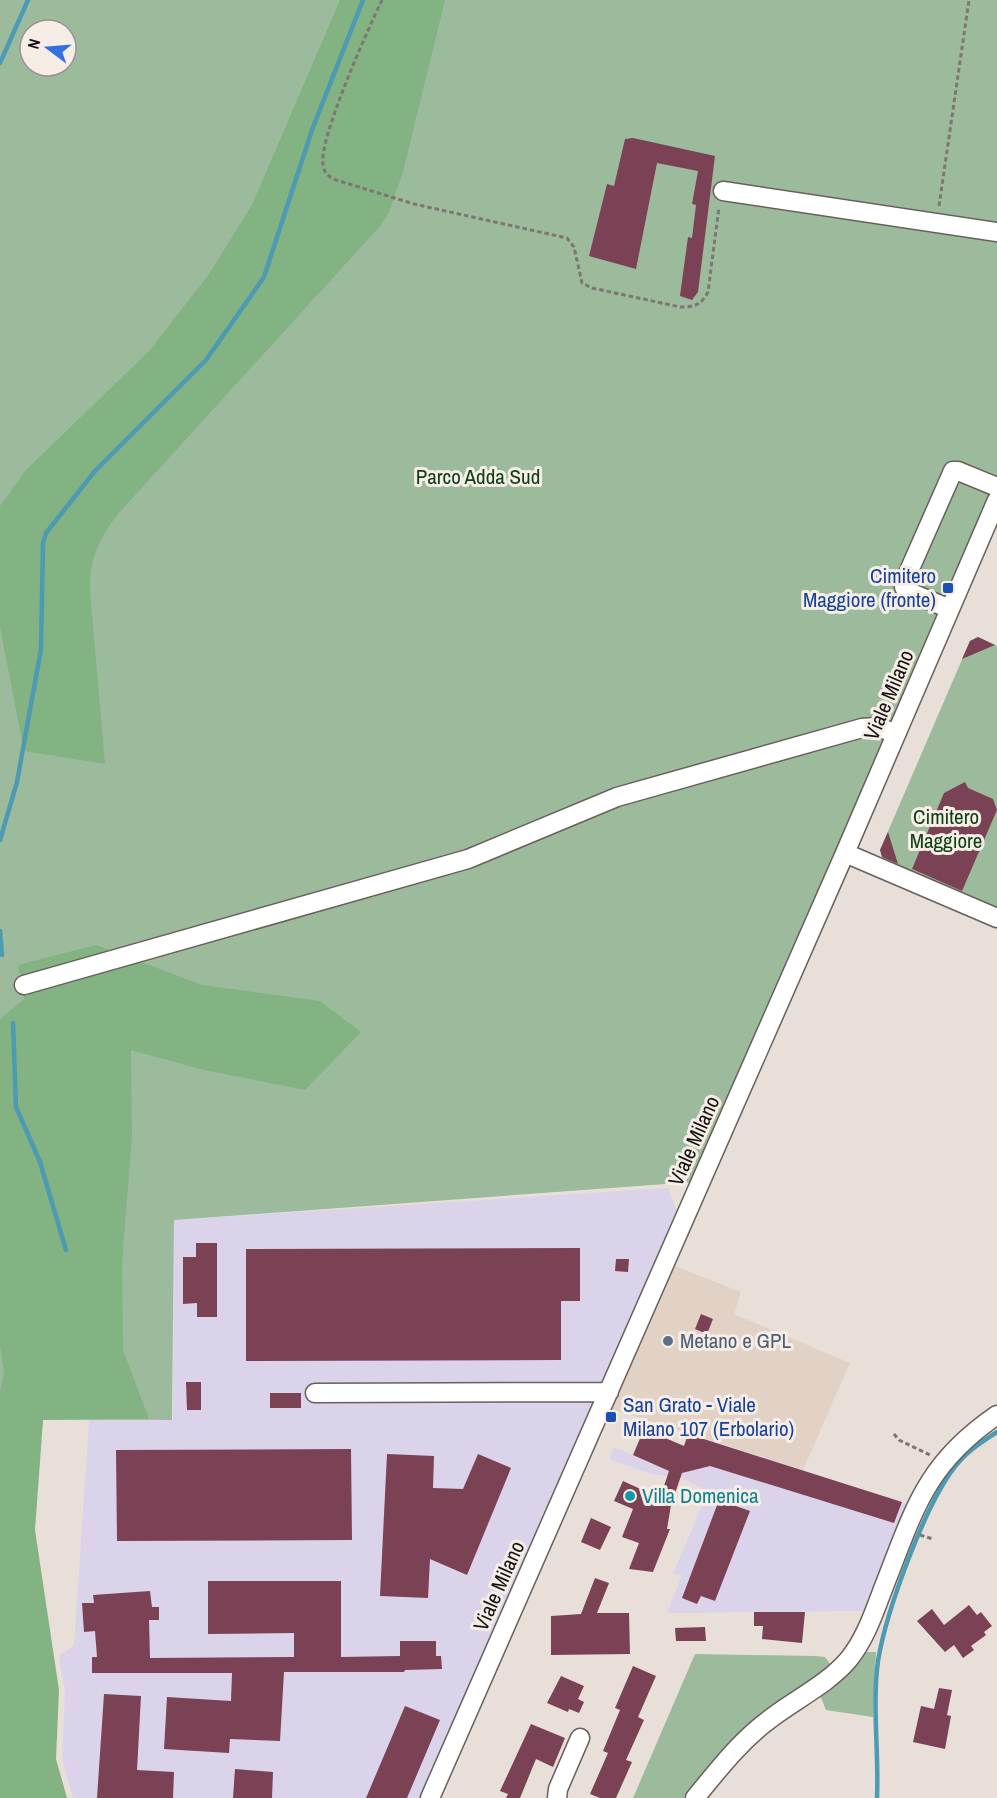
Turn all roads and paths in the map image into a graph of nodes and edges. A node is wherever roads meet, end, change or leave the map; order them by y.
1 (382, 0) edge
2 (969, 0) edge
3 (723, 191) joint
4 (936, 223) junction
5 (997, 232) edge
6 (997, 487) edge
7 (997, 500) edge
8 (950, 609) junction
9 (897, 733) junction
10 (845, 853) junction
11 (997, 918) edge
12 (24, 985) dead end
13 (609, 1392) junction
14 (315, 1393) dead end
15 (997, 1415) edge
16 (894, 1434) dead end
17 (941, 1464) junction
18 (923, 1536) dead end
19 (933, 1539) dead end
20 (580, 1738) dead end
21 (430, 1798) edge
22 (558, 1798) edge
23 (695, 1798) edge

1 - 3 path
2 - 4 path
3 - 4 street
4 - 5 street
6 - 8 street
7 - 8 street, Viale Milano
8 - 9 street, Viale Milano
9 - 10 street, Viale Milano
9 - 12 street
10 - 11 street
10 - 13 street, Viale Milano
13 - 14 street
13 - 21 street, Viale Milano
15 - 17 street
16 - 17 path
17 - 23 street
18 - 19 path
20 - 22 street

